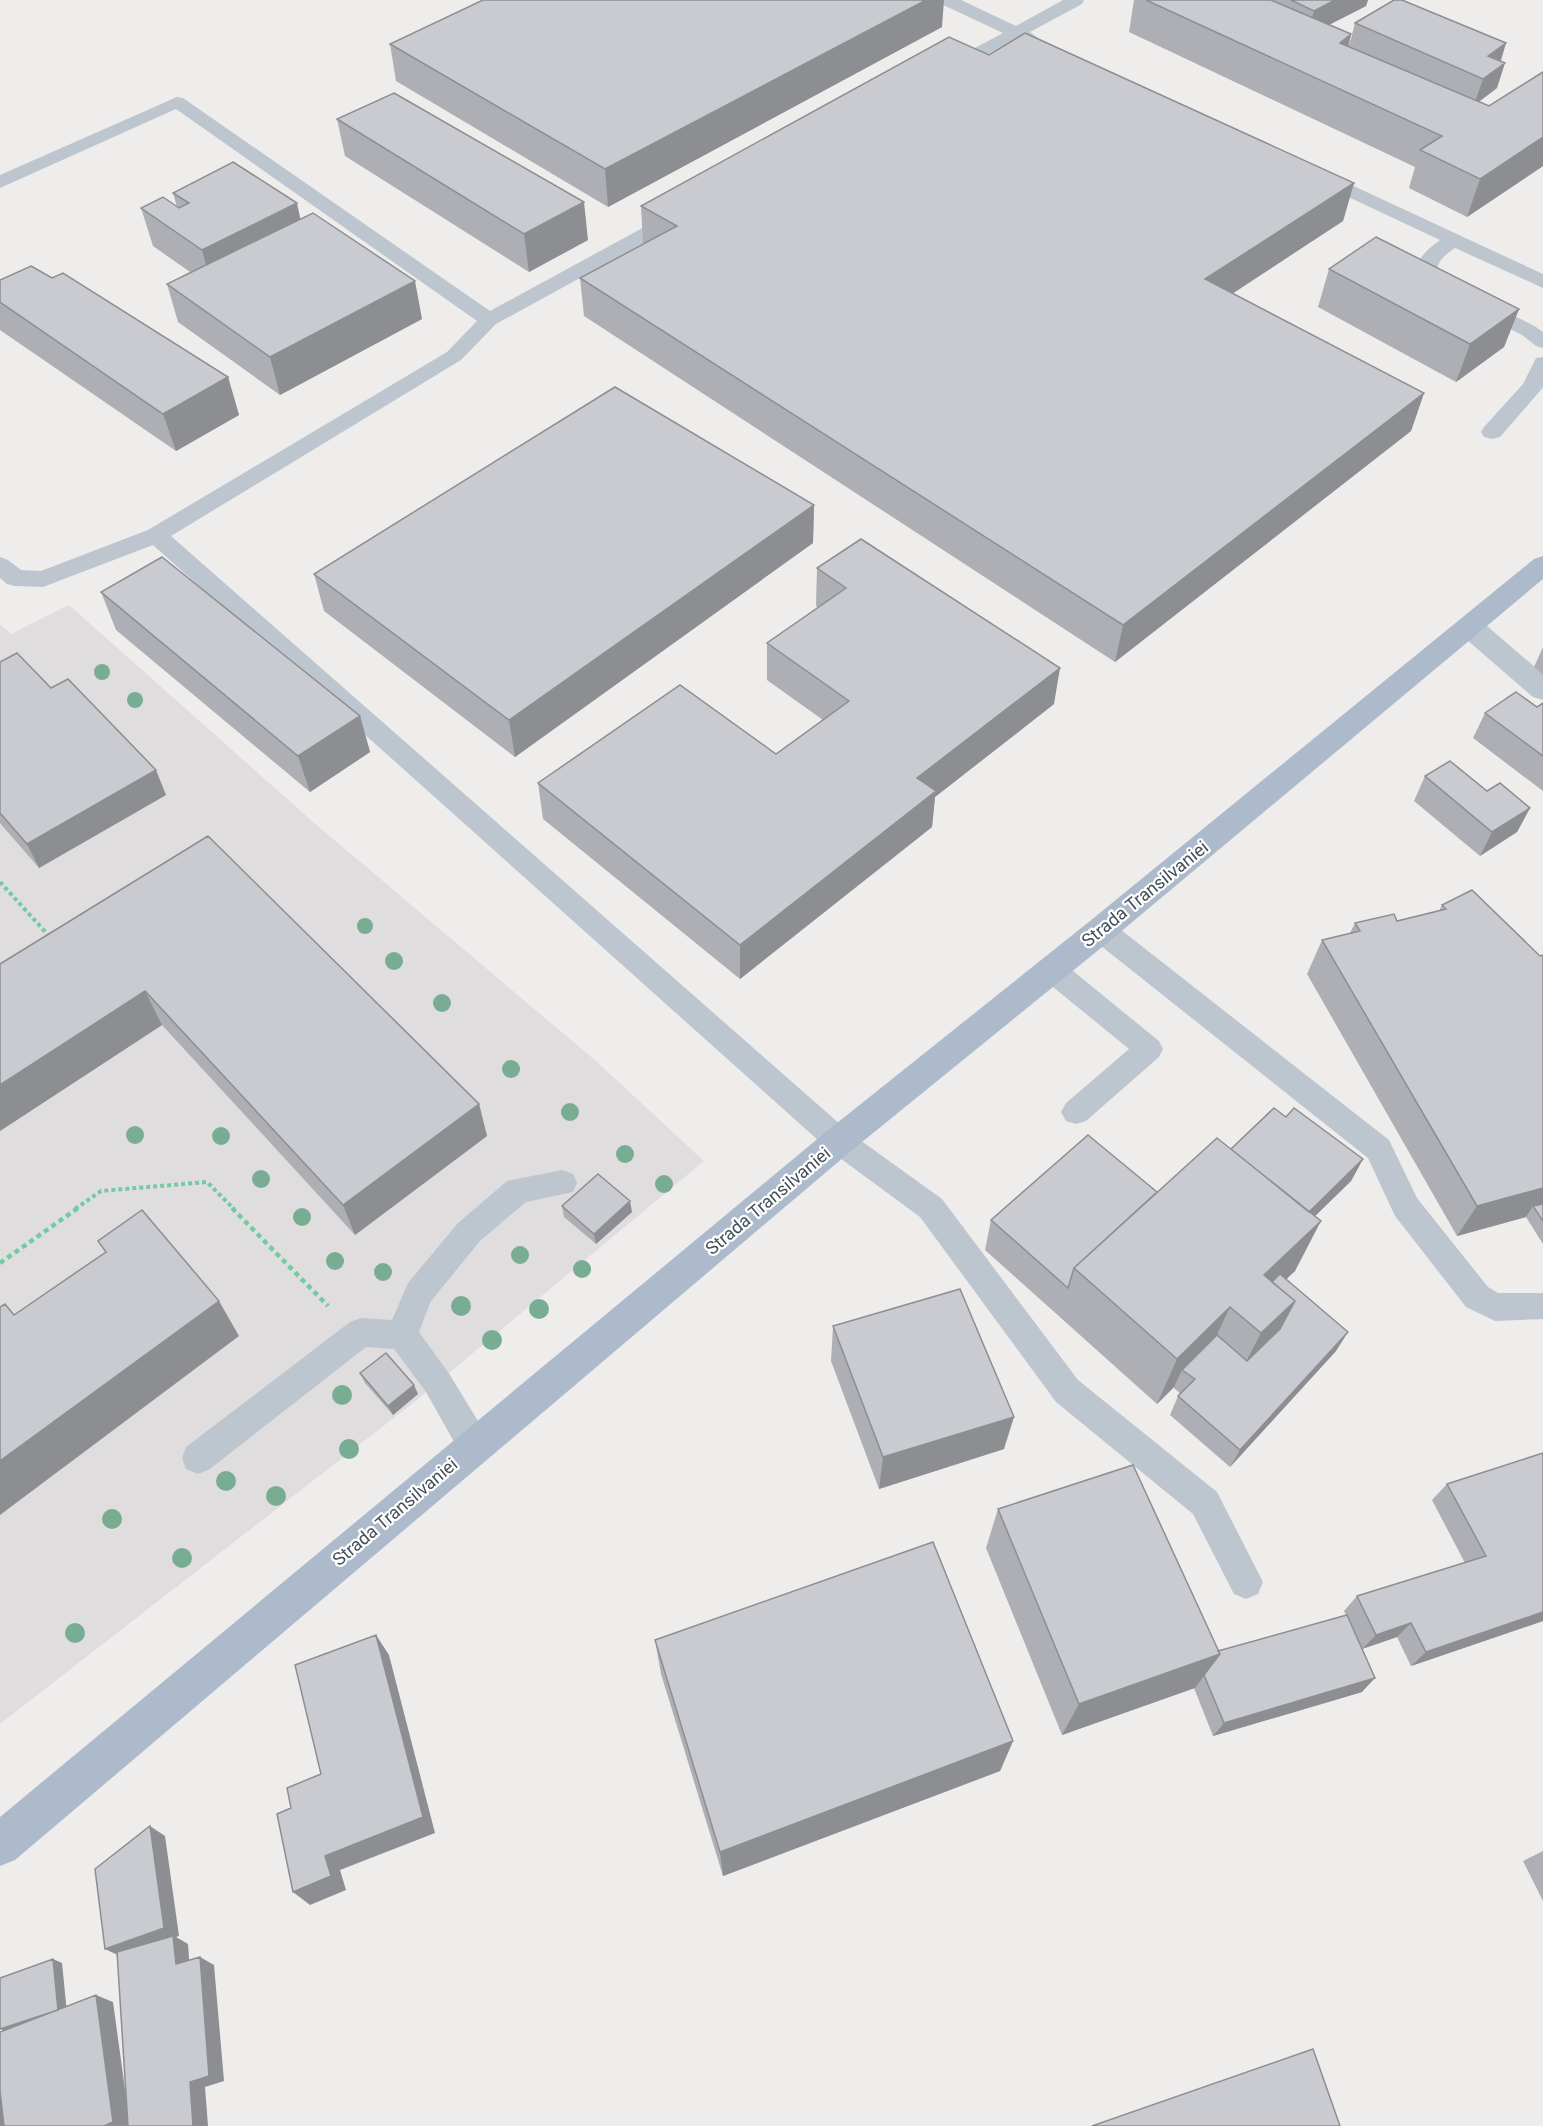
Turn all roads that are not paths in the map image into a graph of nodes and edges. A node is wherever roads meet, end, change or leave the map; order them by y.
1 (947, 0) edge
2 (1076, 0) edge
3 (1016, 32) junction
4 (1048, 47) edge
5 (933, 77) edge
6 (1304, 169) edge
7 (0, 182) edge
8 (696, 207) edge
9 (1454, 239) junction
10 (1543, 282) edge
11 (489, 320) junction
12 (1543, 342) edge
13 (1543, 363) edge
14 (1492, 432) dead end
15 (156, 535) junction
16 (0, 565) edge
17 (1543, 565) edge
18 (1470, 627) junction
19 (1543, 690) edge
20 (1101, 930) junction
21 (1052, 969) junction
22 (1076, 1112) dead end
23 (839, 1141) junction
24 (562, 1183) dead end
25 (419, 1293) junction
26 (1539, 1306) dead end
27 (361, 1332) junction
28 (402, 1335) junction
29 (474, 1445) junction
30 (198, 1458) dead end
31 (1246, 1582) dead end
32 (0, 1845) edge

1 - 3 lane
2 - 3 lane
3 - 4 lane
3 - 5 lane
6 - 9 lane
7 - 11 lane
8 - 11 lane
9 - 10 lane
9 - 12 lane
11 - 15 lane
13 - 14 lane
15 - 16 lane
15 - 23 lane
17 - 18 main road, Strada Transilvaniei
18 - 19 street
18 - 20 main road, Strada Transilvaniei
20 - 21 main road, Strada Transilvaniei
20 - 26 lane
21 - 22 lane
21 - 23 main road, Strada Transilvaniei
23 - 29 main road, Strada Transilvaniei
23 - 31 lane
24 - 25 lane
25 - 27 lane
25 - 28 lane
27 - 28 lane
27 - 30 lane
28 - 29 lane
29 - 32 main road, Strada Transilvaniei

